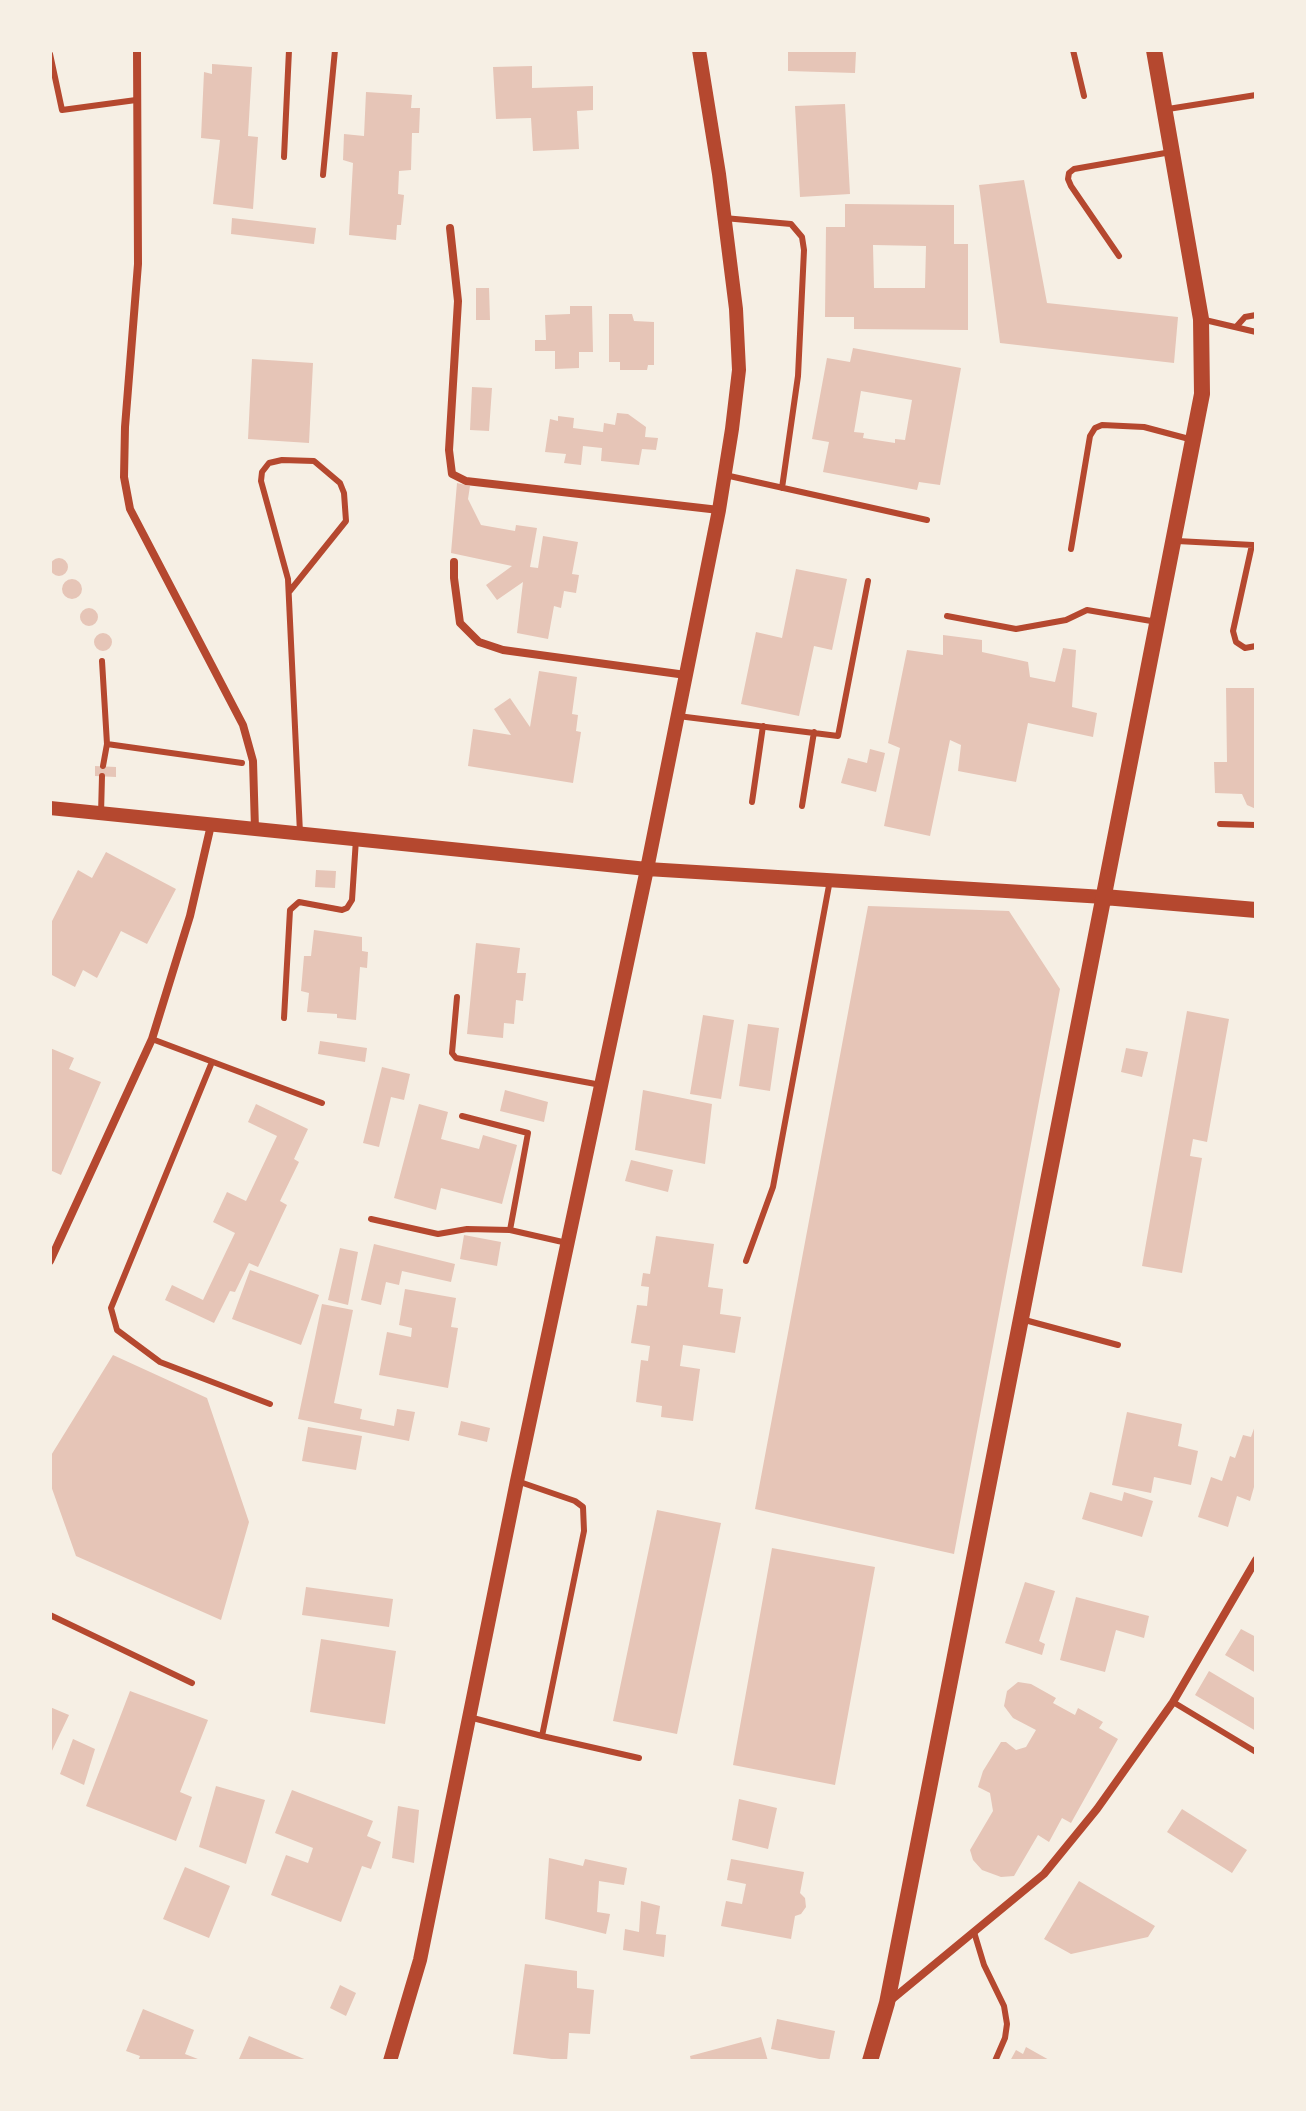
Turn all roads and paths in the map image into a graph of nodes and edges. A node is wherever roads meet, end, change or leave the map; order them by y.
1 (137, 50) edge
2 (289, 50) edge
3 (335, 50) edge
4 (699, 50) edge
5 (1073, 50) edge
6 (1154, 50) edge
7 (50, 54) edge
8 (1256, 95) edge
9 (1084, 96) dead end
10 (136, 100) junction
11 (1164, 110) junction
12 (1171, 152) junction
13 (284, 157) dead end
14 (323, 175) dead end
15 (724, 218) junction
16 (450, 228) dead end
17 (1119, 256) dead end
18 (1256, 315) edge
19 (1201, 319) junction
20 (1236, 327) junction
21 (1256, 332) edge
22 (1193, 440) junction
23 (725, 475) junction
24 (782, 488) junction
25 (719, 510) junction
26 (927, 520) dead end
27 (1173, 540) junction
28 (1254, 545) edge
29 (1071, 549) dead end
30 (454, 562) dead end
31 (868, 581) dead end
32 (289, 592) junction
33 (947, 616) dead end
34 (1157, 622) junction
35 (1256, 646) edge
36 (102, 661) dead end
37 (686, 675) junction
38 (678, 716) junction
39 (763, 726) junction
40 (814, 732) junction
41 (107, 744) junction
42 (242, 763) dead end
43 (103, 766) dead end
44 (102, 776) dead end
45 (752, 802) dead end
46 (802, 806) dead end
47 (50, 808) edge
48 (101, 814) junction
49 (1220, 824) dead end
50 (211, 825) junction
51 (1256, 825) edge
52 (255, 829) junction
53 (300, 833) junction
54 (356, 839) junction
55 (647, 869) junction
56 (830, 880) junction
57 (1104, 897) junction
58 (1256, 910) edge
59 (457, 997) dead end
60 (284, 1018) dead end
61 (152, 1039) junction
62 (212, 1062) junction
63 (601, 1085) junction
64 (322, 1103) dead end
65 (462, 1116) dead end
66 (371, 1219) dead end
67 (510, 1230) junction
68 (567, 1243) junction
69 (50, 1261) edge
70 (746, 1261) dead end
71 (1021, 1319) junction
72 (1118, 1345) dead end
73 (270, 1404) dead end
74 (517, 1481) junction
75 (1256, 1560) edge
76 (50, 1615) edge
77 (192, 1683) dead end
78 (1173, 1702) junction
79 (469, 1717) junction
80 (542, 1736) junction
81 (1256, 1752) edge
82 (639, 1758) dead end
83 (974, 1932) junction
84 (887, 2003) junction
85 (390, 2061) edge
86 (870, 2061) edge
87 (995, 2061) edge

1 - 10 street
2 - 13 lane
3 - 14 lane
4 - 15 street
5 - 9 lane
6 - 11 main road
7 - 10 lane
8 - 11 lane
10 - 52 street
11 - 12 main road
12 - 17 lane
12 - 19 main road
15 - 23 street
15 - 24 lane
16 - 25 street
18 - 20 lane
19 - 20 lane
19 - 22 main road
20 - 21 lane
22 - 27 main road
22 - 29 lane
23 - 24 lane
23 - 25 street
24 - 26 lane
25 - 37 street
27 - 28 lane
27 - 34 main road
28 - 35 lane
30 - 37 street
31 - 40 lane
32 - 32 lane
32 - 53 lane
33 - 34 lane
34 - 57 main road
36 - 41 lane
37 - 38 street
38 - 39 lane
38 - 55 street
39 - 40 lane
39 - 45 lane
40 - 46 lane
41 - 42 lane
41 - 43 lane
44 - 48 lane
47 - 48 street
48 - 50 street
49 - 51 lane
50 - 52 street
50 - 61 street
52 - 53 street
53 - 54 street
54 - 55 street
54 - 60 lane
55 - 56 street
55 - 63 street
56 - 57 street
56 - 70 lane
57 - 58 main road
57 - 71 main road
59 - 63 lane
61 - 62 lane
61 - 69 street
62 - 64 lane
62 - 73 lane
63 - 68 street
65 - 67 lane
66 - 67 lane
67 - 68 lane
68 - 74 street
71 - 72 lane
71 - 84 main road
74 - 79 street
74 - 80 lane
75 - 78 street
76 - 77 lane
78 - 81 lane
78 - 83 street
79 - 80 lane
79 - 85 street
80 - 82 lane
83 - 84 street
83 - 87 lane
84 - 86 main road

